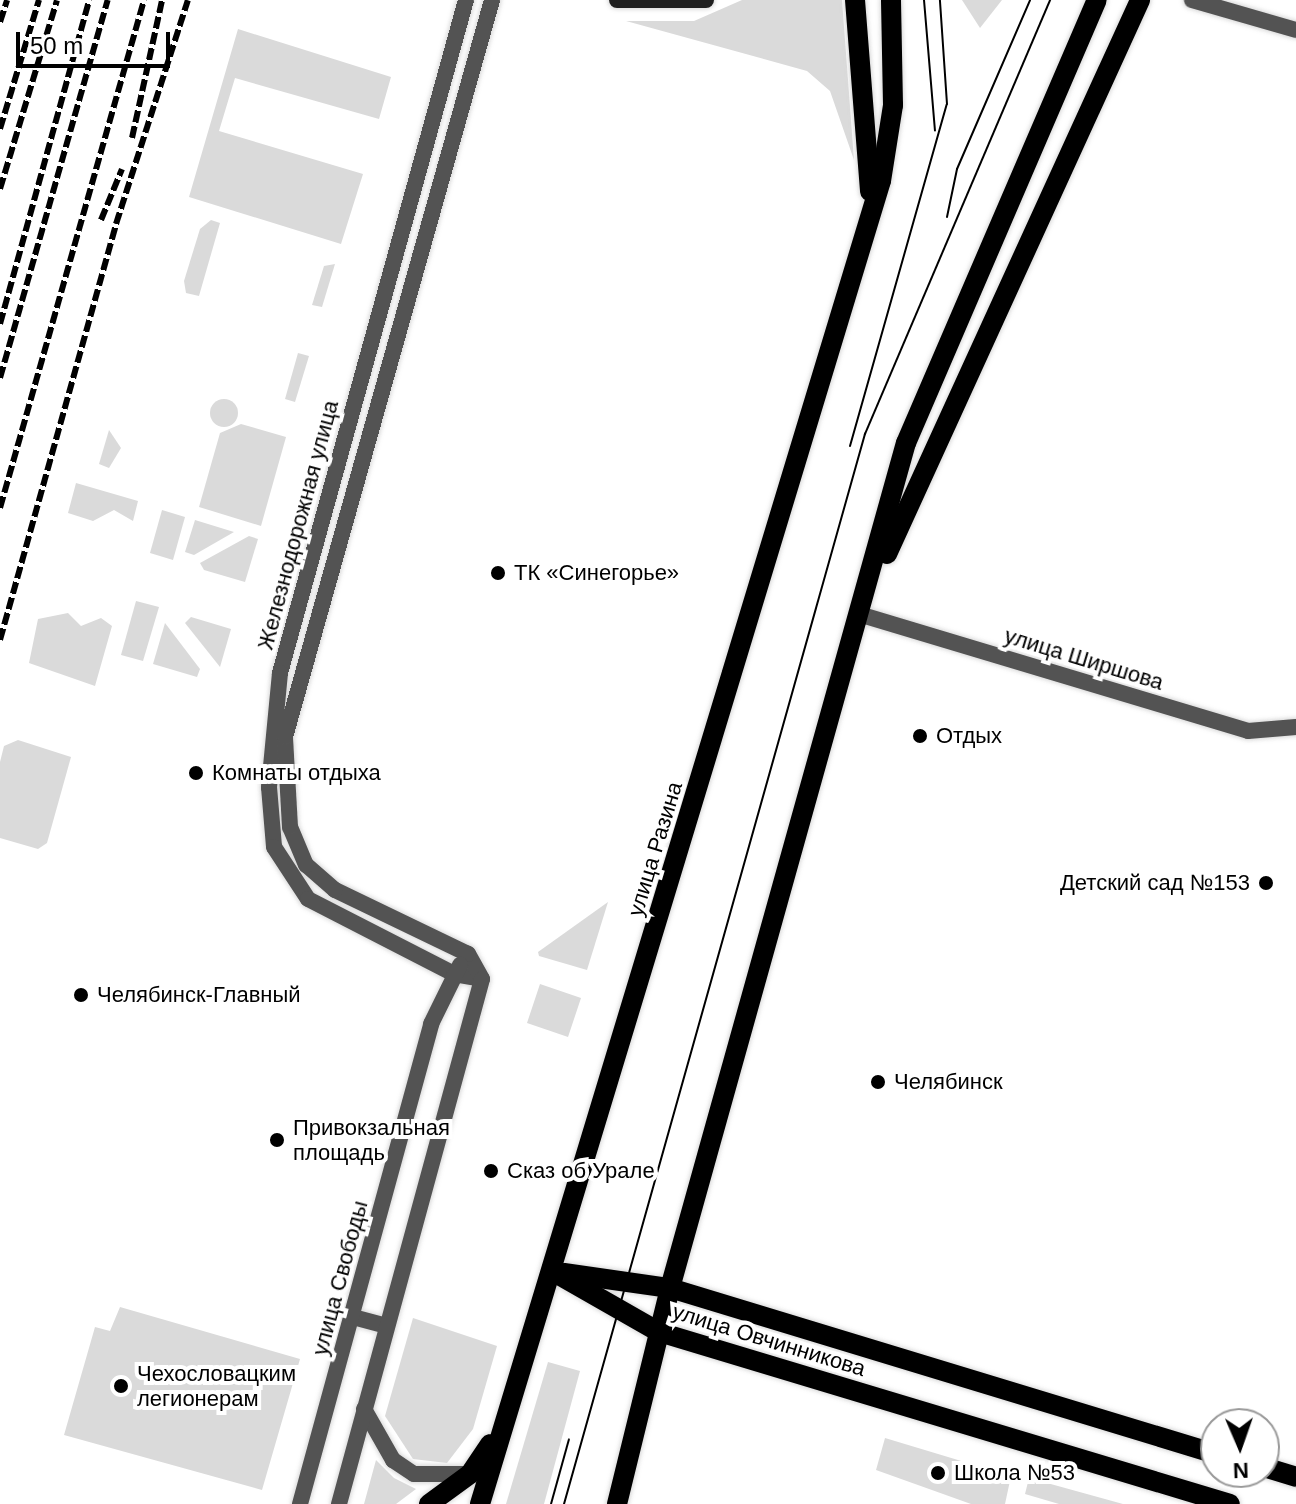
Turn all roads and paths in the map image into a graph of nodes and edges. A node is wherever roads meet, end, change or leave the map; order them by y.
1 (466, 0) edge
2 (492, 0) edge
3 (617, 0) edge
4 (706, 0) edge
5 (855, 0) edge
6 (891, 0) edge
7 (1097, 0) edge
8 (1140, 0) edge
9 (1192, 0) edge
10 (1296, 30) edge
11 (871, 206) junction
12 (864, 606) junction
13 (1296, 727) edge
14 (421, 927) junction
15 (406, 946) junction
16 (468, 954) junction
17 (454, 974) junction
18 (482, 979) junction
19 (552, 1271) junction
20 (670, 1288) junction
21 (353, 1317) junction
22 (386, 1326) junction
23 (659, 1332) junction
24 (364, 1409) junction
25 (497, 1434) junction
26 (1200, 1449) edge
27 (470, 1474) junction
28 (300, 1504) edge
29 (339, 1504) edge
30 (429, 1504) edge
31 (480, 1504) edge
32 (617, 1504) edge
33 (1230, 1504) edge

1 - 15 street, Железнодорожная улица
2 - 14 street, Железнодорожная улица
3 - 4 main road
5 - 11 main road
6 - 11 main road
7 - 12 main road
8 - 12 main road
9 - 10 street
11 - 19 main road, улица Разина
12 - 13 street, улица Ширшова
12 - 20 main road
14 - 15 street
14 - 16 street, Железнодорожная улица
15 - 17 street, Железнодорожная улица
16 - 17 street, улица Свободы
16 - 18 street
17 - 18 street
17 - 21 street, улица Свободы
18 - 22 street
19 - 20 main road, улица Овчинникова
19 - 23 main road, улица Овчинникова
19 - 25 main road, улица Разина
20 - 23 main road
20 - 26 main road, улица Овчинникова
21 - 22 street
21 - 28 street, улица Свободы
22 - 24 street
23 - 32 main road
23 - 33 main road, улица Овчинникова
24 - 27 street
24 - 29 street
25 - 27 main road
25 - 31 main road, улица Разина
27 - 30 main road

